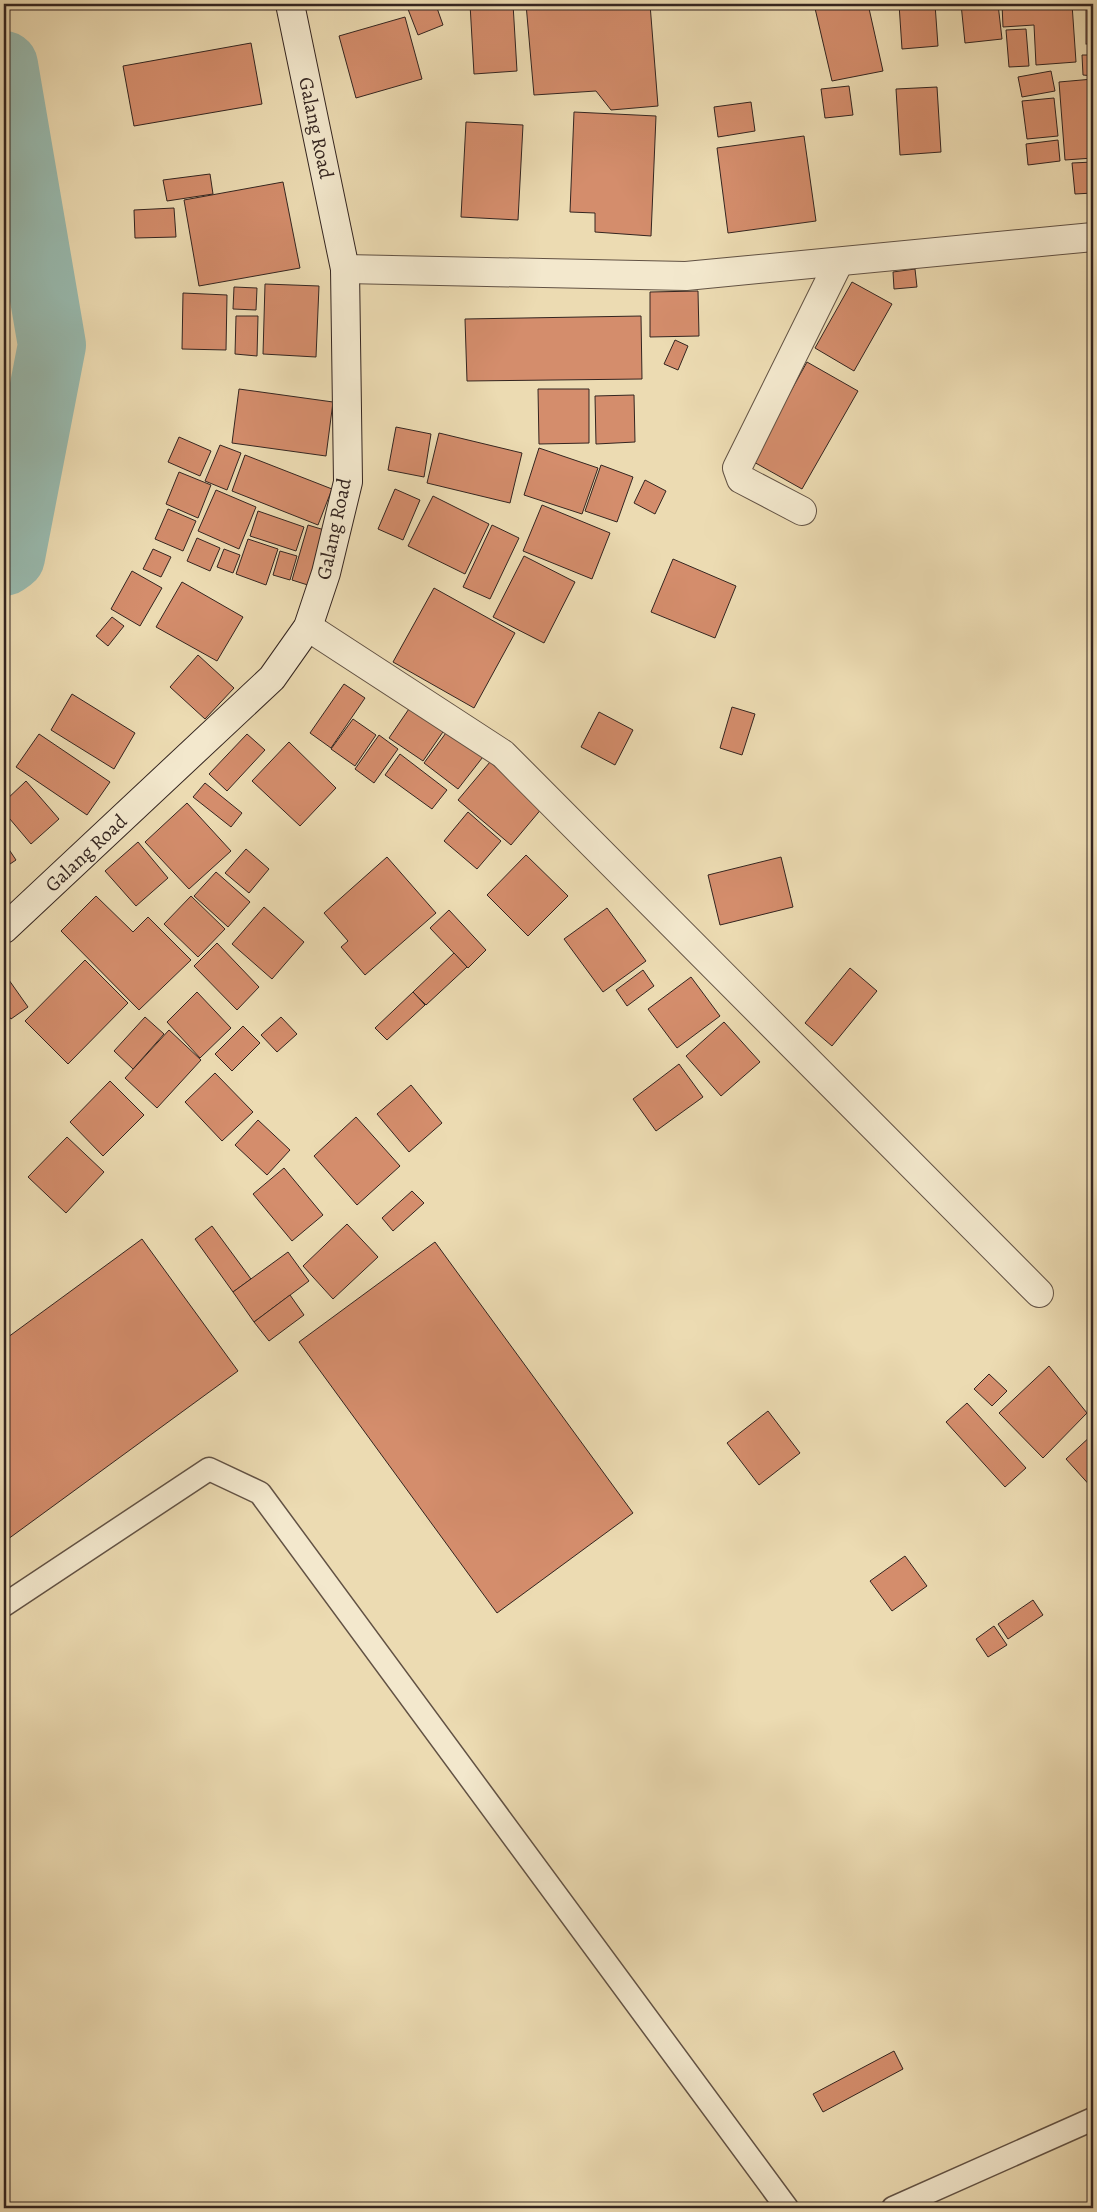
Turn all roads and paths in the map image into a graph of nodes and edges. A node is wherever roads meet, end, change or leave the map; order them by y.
1 (290, 4) edge
2 (1093, 237) edge
3 (839, 262) junction
4 (345, 269) junction
5 (802, 510) dead end
6 (308, 627) junction
7 (4, 929) edge
8 (1040, 1293) dead end
9 (4, 1605) edge
10 (1093, 2119) edge
11 (787, 2208) edge
12 (893, 2208) edge

1 - 4 street, Galang Road
2 - 3 street
3 - 4 street
3 - 5 street
4 - 6 street, Galang Road
6 - 7 street, Galang Road
6 - 8 street
9 - 11 lane
10 - 12 lane

